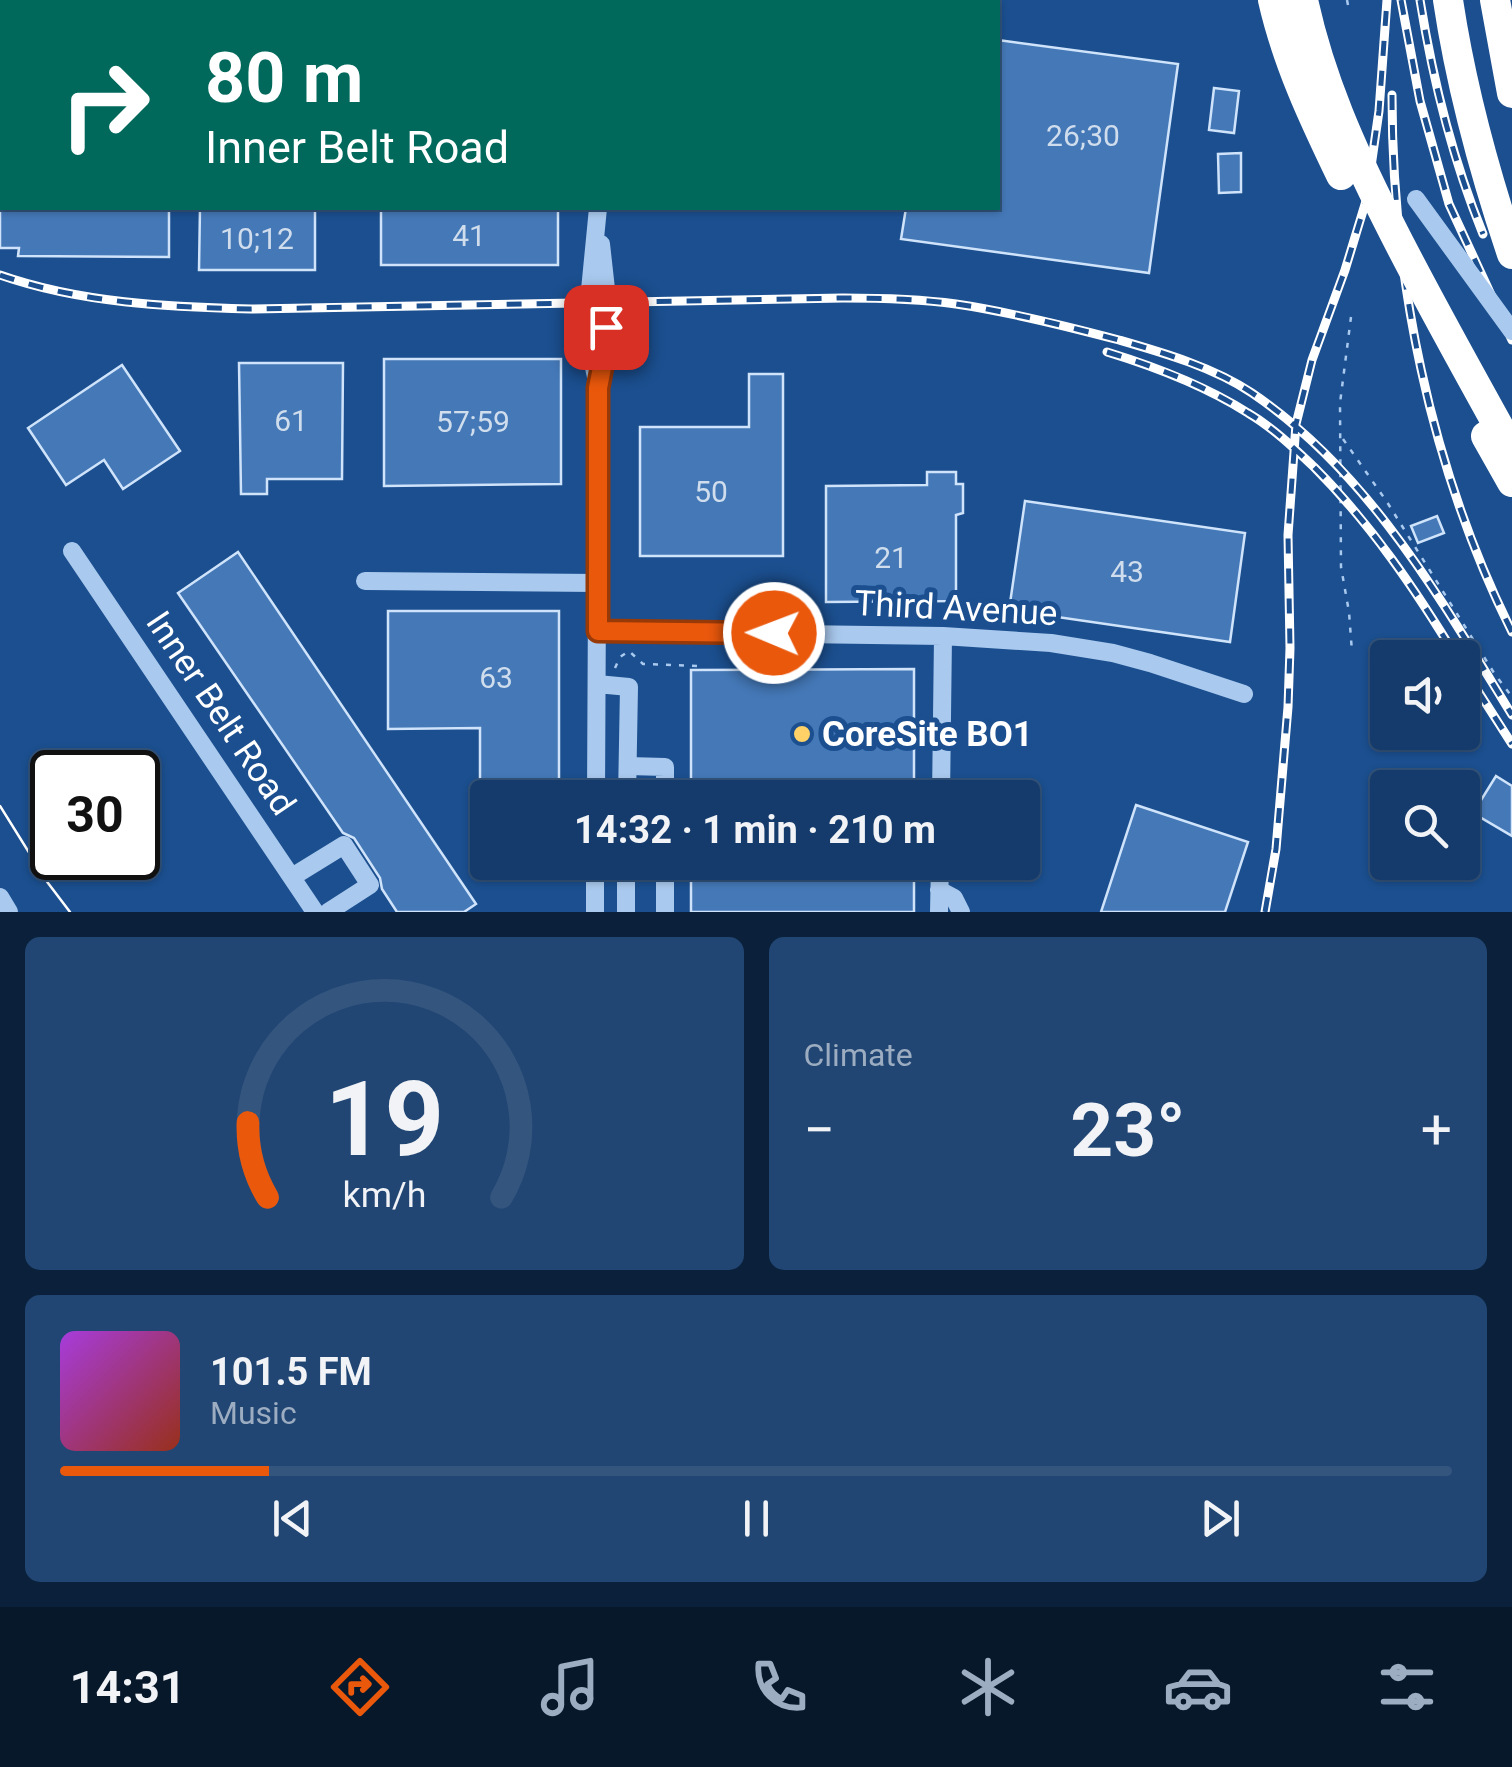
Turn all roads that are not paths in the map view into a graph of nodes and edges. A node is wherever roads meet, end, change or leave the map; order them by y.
1 (1272, 0) edge
2 (1304, 0) edge
3 (1451, 0) edge
4 (1466, 0) edge
5 (1495, 0) edge
6 (1512, 93) edge
7 (1512, 197) edge
8 (1416, 199) dead end
9 (597, 216) edge
10 (1512, 238) edge
11 (1512, 254) edge
12 (598, 289) tunnel mouth
13 (598, 327) tunnel mouth
14 (1512, 331) edge
15 (1512, 451) edge
16 (1512, 482) edge
17 (72, 552) dead end
18 (365, 581) dead end
19 (598, 583) junction
20 (598, 631) junction
21 (943, 636) junction
22 (597, 678) junction
23 (1244, 694) dead end
24 (628, 766) junction
25 (596, 780) edge
26 (628, 780) edge
27 (665, 780) edge
28 (941, 780) edge
29 (292, 877) junction
30 (595, 880) edge
31 (626, 880) edge
32 (665, 880) edge
33 (939, 880) edge
34 (939, 890) junction
35 (0, 897) edge
36 (9, 912) edge
37 (315, 912) edge
38 (328, 912) edge
39 (595, 912) edge
40 (626, 912) edge
41 (665, 912) edge
42 (939, 912) edge
43 (961, 912) edge

1 - 16 highway, bridge
2 - 15 highway, bridge
3 - 10 highway
3 - 11 highway
4 - 7 highway
5 - 6 highway
8 - 14 street, bridge
9 - 12 street
13 - 19 street
17 - 29 street, Inner Belt Road
18 - 19 street
19 - 20 street
20 - 21 street, Third Avenue
20 - 22 street
21 - 23 street, Third Avenue
21 - 28 street
22 - 24 street
22 - 25 street
24 - 26 street
24 - 27 street
29 - 37 street, Inner Belt Road
29 - 38 street
30 - 39 street
31 - 40 street
32 - 41 street
33 - 34 street
34 - 42 street
34 - 43 street
35 - 36 street

